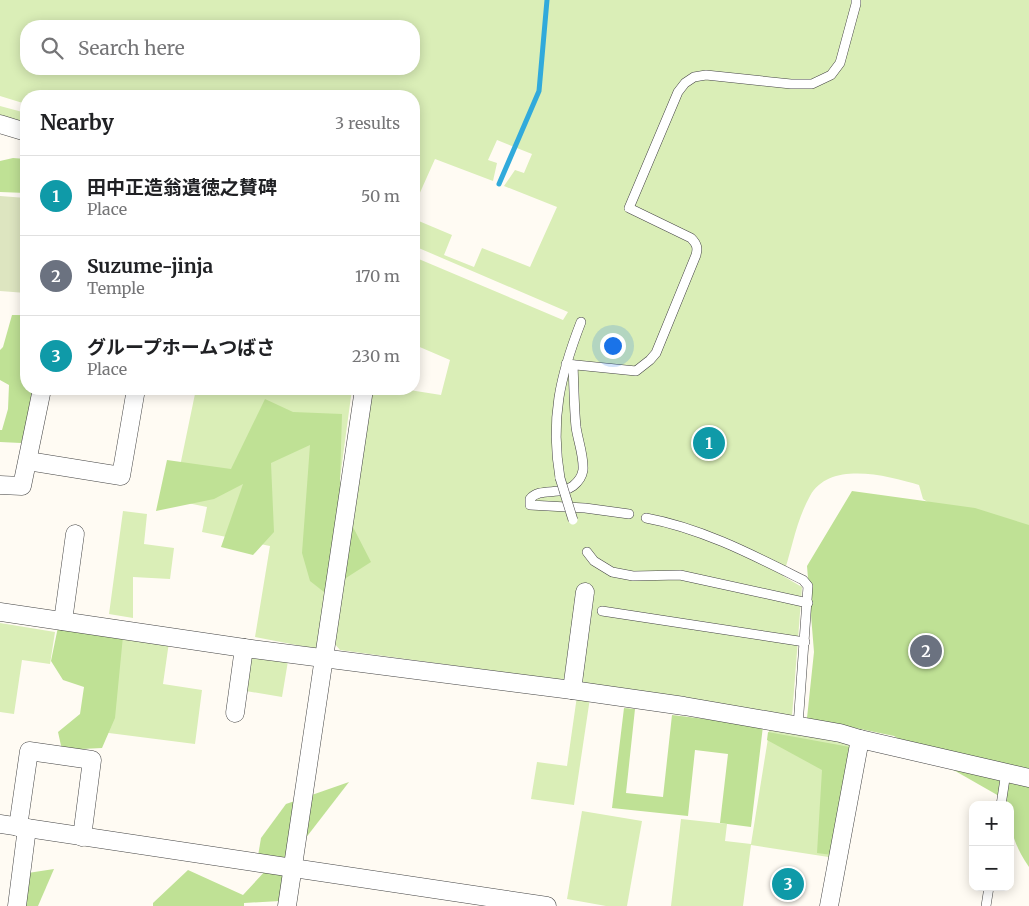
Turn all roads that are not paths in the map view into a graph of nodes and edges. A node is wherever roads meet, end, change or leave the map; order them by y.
1 (856, 0) edge
2 (0, 124) edge
3 (20, 130) edge
4 (582, 322) dead end
5 (569, 365) junction
6 (41, 395) edge
7 (135, 395) edge
8 (363, 395) edge
9 (28, 461) junction
10 (0, 484) edge
11 (629, 514) dead end
12 (646, 518) dead end
13 (573, 520) dead end
14 (75, 534) dead end
15 (587, 552) dead end
16 (585, 592) dead end
17 (808, 603) junction
18 (602, 611) dead end
19 (0, 612) edge
20 (63, 621) junction
21 (805, 642) junction
22 (244, 648) junction
23 (323, 658) junction
24 (572, 690) junction
25 (234, 713) dead end
26 (798, 726) junction
27 (860, 740) junction
28 (1006, 772) junction
29 (1029, 778) edge
30 (1002, 801) edge
31 (0, 824) edge
32 (23, 828) junction
33 (82, 837) junction
34 (293, 868) junction
35 (988, 891) edge
36 (17, 906) edge
37 (287, 906) edge
38 (547, 906) edge
39 (829, 906) edge
40 (986, 906) edge

1 - 5 lane
2 - 3 street
4 - 5 lane
5 - 11 lane
5 - 13 lane, bridge
6 - 9 street
7 - 9 street
8 - 23 street
9 - 10 street
12 - 17 lane
14 - 20 street
15 - 17 lane
16 - 24 street
17 - 21 lane
18 - 21 lane
19 - 20 street
20 - 22 street
21 - 26 lane
22 - 23 street
22 - 25 street
23 - 24 street
23 - 34 street
24 - 26 street
26 - 27 street
27 - 28 street
27 - 39 street
28 - 29 street
28 - 30 lane
31 - 32 street
32 - 33 street
32 - 33 street
32 - 36 street
33 - 34 street
34 - 37 street
34 - 38 street
35 - 40 lane

